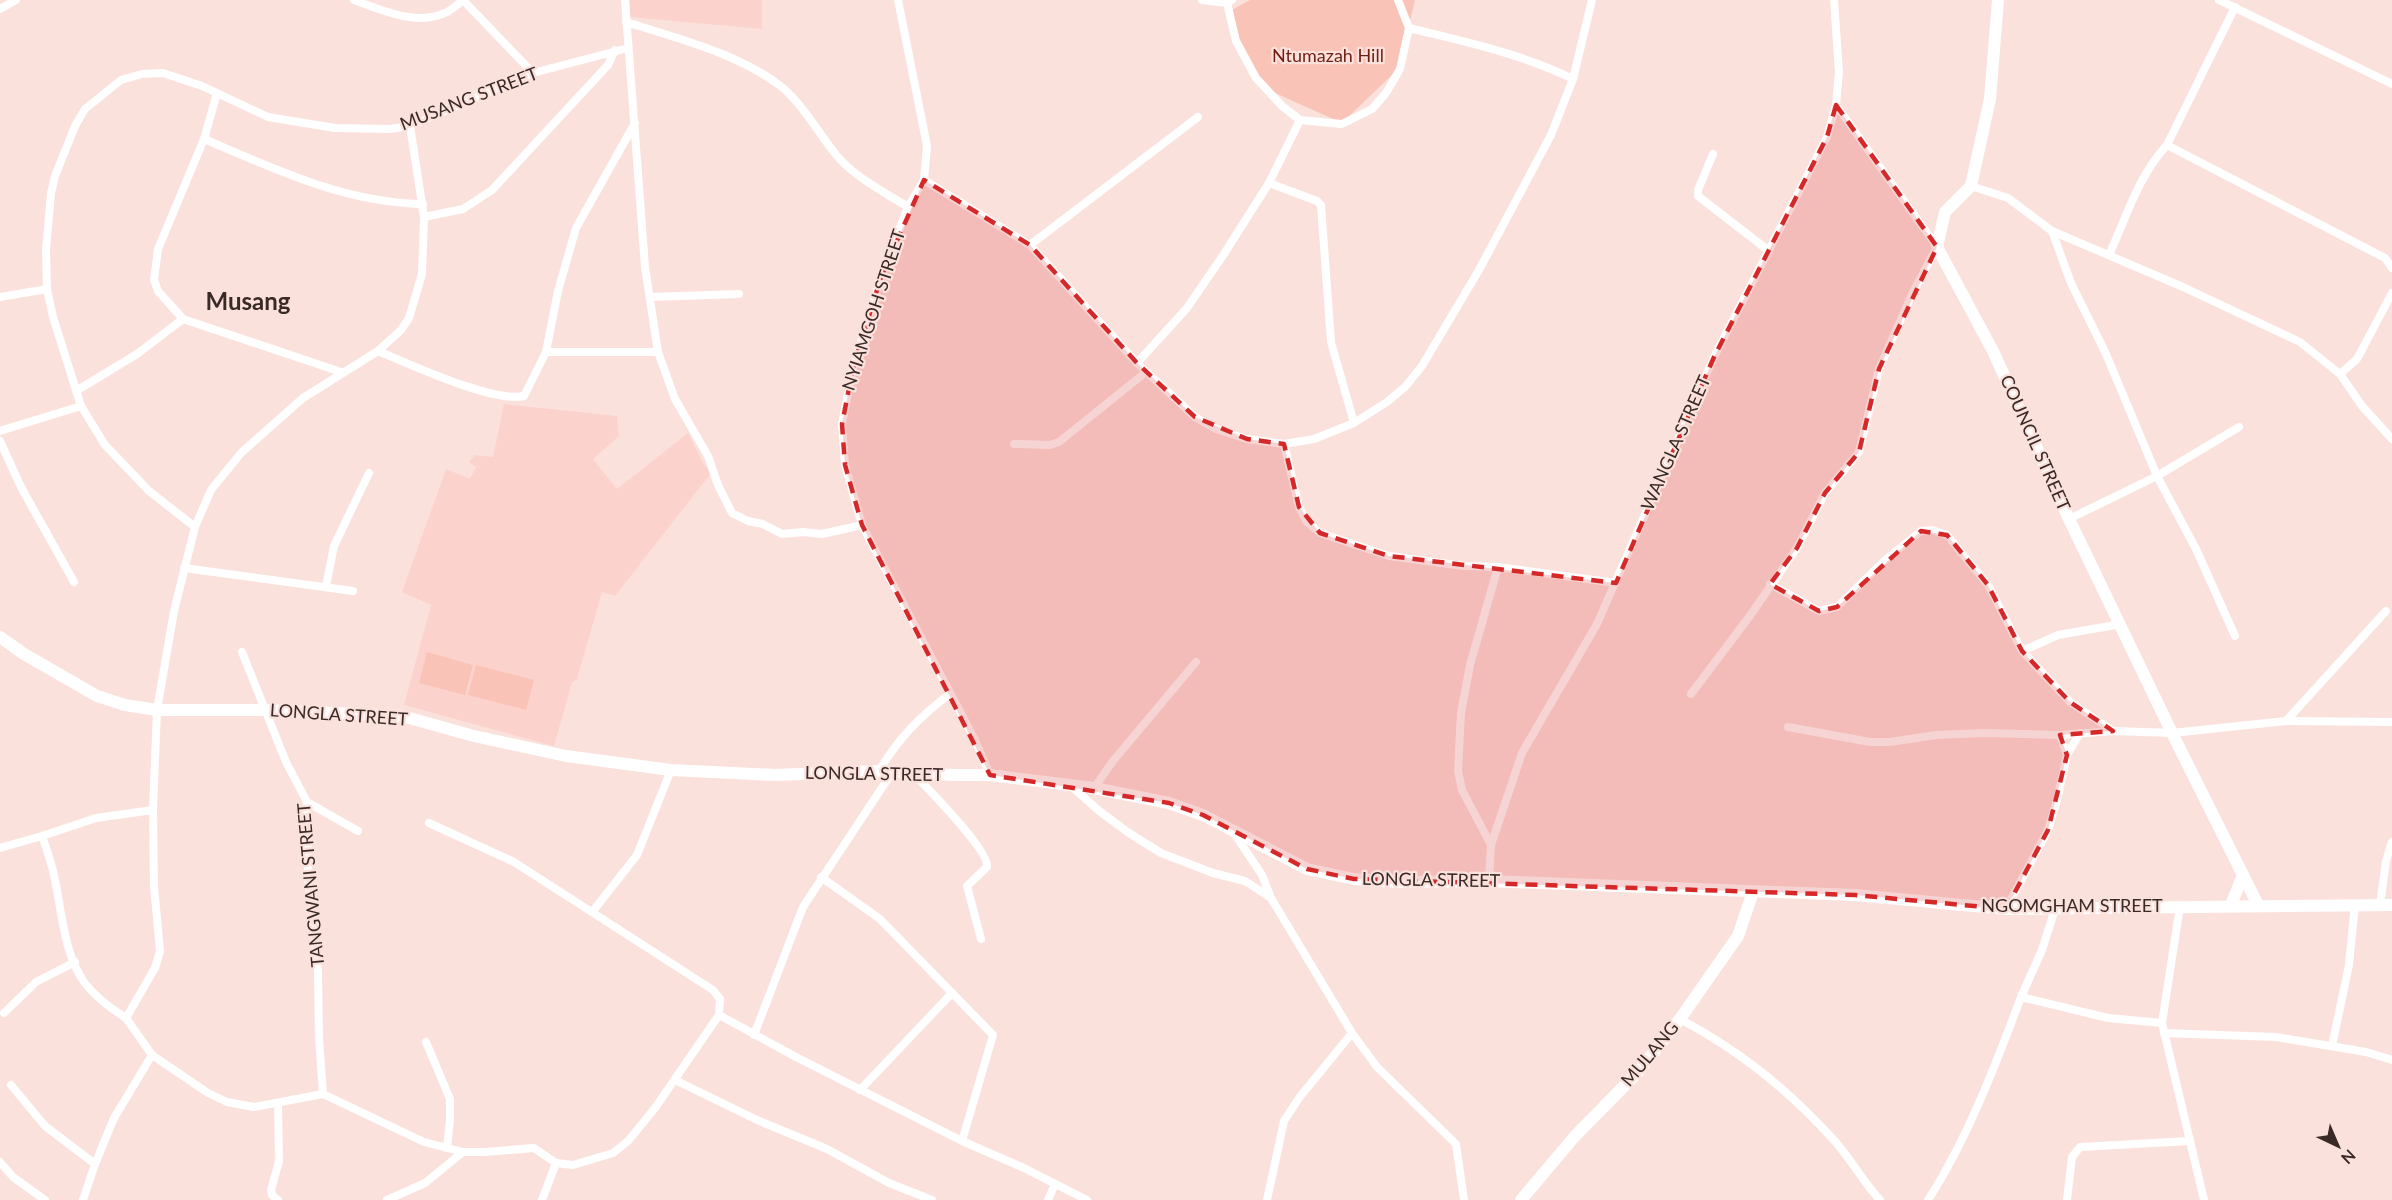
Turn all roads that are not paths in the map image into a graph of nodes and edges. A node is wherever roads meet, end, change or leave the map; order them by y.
1 (16, 0) edge
2 (354, 0) edge
3 (463, 0) edge
4 (625, 0) edge
5 (898, 0) edge
6 (1202, 0) edge
7 (1398, 0) edge
8 (1592, 0) edge
9 (1834, 0) edge
10 (1998, 0) edge
11 (2219, 0) edge
12 (1230, 1) edge
13 (2235, 7) junction
14 (0, 9) edge
15 (626, 22) junction
16 (1409, 28) junction
17 (628, 48) junction
18 (615, 50) junction
19 (533, 73) junction
20 (1573, 79) junction
21 (2392, 84) edge
22 (218, 93) junction
23 (1836, 105) junction
24 (1198, 117) dead end
25 (1300, 120) junction
26 (635, 123) junction
27 (410, 126) junction
28 (204, 139) junction
29 (2167, 145) junction
30 (1713, 154) dead end
31 (924, 180) junction
32 (1269, 183) junction
33 (1971, 186) junction
34 (423, 204) junction
35 (908, 207) junction
36 (424, 217) junction
37 (2052, 231) junction
38 (1030, 245) junction
39 (1937, 247) junction
40 (1769, 251) junction
41 (2109, 255) junction
42 (2388, 258) edge
43 (2392, 268) edge
44 (47, 290) junction
45 (2392, 293) edge
46 (739, 294) dead end
47 (0, 297) edge
48 (650, 297) junction
49 (183, 320) junction
50 (378, 351) junction
51 (546, 352) junction
52 (658, 352) junction
53 (1137, 363) junction
54 (341, 372) junction
55 (1146, 372) junction
56 (2340, 374) junction
57 (76, 391) junction
58 (81, 406) junction
59 (1354, 423) junction
60 (2239, 428) dead end
61 (0, 431) edge
62 (2392, 439) edge
63 (0, 441) edge
64 (1014, 444) dead end
65 (1284, 444) junction
66 (369, 473) dead end
67 (2157, 476) junction
68 (2069, 519) junction
69 (862, 525) junction
70 (195, 526) junction
71 (1498, 567) junction
72 (184, 568) junction
73 (74, 582) dead end
74 (1616, 583) junction
75 (1770, 584) junction
76 (326, 586) junction
77 (353, 591) dead end
78 (2386, 611) dead end
79 (2121, 624) junction
80 (2235, 636) dead end
81 (0, 637) edge
82 (2022, 651) junction
83 (242, 652) dead end
84 (1196, 662) dead end
85 (950, 694) junction
86 (1691, 694) dead end
87 (157, 710) junction
88 (264, 710) junction
89 (2286, 722) junction
90 (2392, 722) edge
91 (1788, 727) dead end
92 (2113, 731) junction
93 (2080, 733) junction
94 (2172, 733) junction
95 (2060, 735) junction
96 (2067, 755) junction
97 (671, 770) junction
98 (879, 771) junction
99 (893, 771) junction
100 (912, 772) junction
101 (990, 774) junction
102 (1070, 785) junction
103 (1094, 788) junction
104 (307, 802) junction
105 (153, 810) junction
106 (429, 823) dead end
107 (1232, 830) junction
108 (358, 831) dead end
109 (42, 836) junction
110 (2392, 842) edge
111 (1491, 845) junction
112 (0, 848) edge
113 (2244, 875) junction
114 (821, 877) junction
115 (1489, 881) junction
116 (1753, 892) junction
117 (1271, 898) junction
118 (2355, 904) junction
119 (2231, 905) junction
120 (2258, 905) junction
121 (2386, 905) edge
122 (2180, 906) junction
123 (2006, 909) junction
124 (2055, 909) junction
125 (593, 911) junction
126 (981, 939) dead end
127 (75, 962) junction
128 (952, 993) junction
129 (2021, 997) junction
130 (4, 1013) dead end
131 (719, 1015) junction
132 (126, 1018) junction
133 (1680, 1018) junction
134 (2162, 1023) junction
135 (1352, 1033) junction
136 (2164, 1033) junction
137 (754, 1035) junction
138 (426, 1041) dead end
139 (2332, 1046) junction
140 (152, 1055) junction
141 (2392, 1060) edge
142 (675, 1080) junction
143 (11, 1085) dead end
144 (860, 1090) junction
145 (323, 1094) junction
146 (278, 1103) junction
147 (962, 1141) junction
148 (2189, 1141) junction
149 (447, 1148) junction
150 (463, 1152) junction
151 (0, 1162) edge
152 (556, 1163) junction
153 (95, 1164) junction
154 (1055, 1184) junction
155 (45, 1200) edge
156 (83, 1200) edge
157 (278, 1200) edge
158 (387, 1200) edge
159 (542, 1200) edge
160 (932, 1200) edge
161 (1048, 1200) edge
162 (1087, 1200) edge
163 (1267, 1200) edge
164 (1464, 1200) edge
165 (1521, 1200) edge
166 (1880, 1200) edge
167 (1928, 1200) edge
168 (2067, 1200) edge
169 (2204, 1200) edge

1 - 14 street
2 - 3 street
3 - 19 street
4 - 15 street
5 - 31 street, NYIAMGOH STREET
6 - 12 street
7 - 16 street
8 - 20 street
9 - 23 street, WANGLA STREET
10 - 33 main road
11 - 13 street
12 - 25 street
13 - 21 street
13 - 29 street
15 - 17 street
15 - 35 street
16 - 20 street
16 - 25 street
17 - 18 street, MUSANG STREET
17 - 26 street
18 - 19 street, MUSANG STREET
18 - 36 street
19 - 27 street, MUSANG STREET
20 - 59 street
22 - 27 street, MUSANG STREET
22 - 28 street
22 - 44 street, MUSANG STREET
23 - 39 street
23 - 40 street, WANGLA STREET
24 - 38 street
25 - 32 street
26 - 48 street
26 - 51 street
27 - 34 street
28 - 34 street
28 - 49 street
29 - 41 street
29 - 42 street
30 - 40 street
31 - 35 street, NYIAMGOH STREET
31 - 38 street
32 - 53 street
32 - 59 street
33 - 37 street
33 - 39 main road
34 - 36 street
35 - 69 street, NYIAMGOH STREET
36 - 50 street
37 - 41 street
37 - 67 street
38 - 53 street
39 - 68 main road, COUNCIL STREET
39 - 75 street
40 - 74 street, WANGLA STREET
41 - 56 street
42 - 43 street
44 - 47 street
44 - 57 street, MUSANG STREET
45 - 56 street
46 - 48 street
48 - 52 street
49 - 54 street
49 - 57 street
50 - 51 street
50 - 54 street
51 - 52 street
52 - 69 street
53 - 55 street
54 - 70 street
55 - 64 street
55 - 65 street
56 - 62 street
57 - 58 street, MUSANG STREET
58 - 61 street
58 - 70 street, MUSANG STREET
59 - 65 street
60 - 67 street
63 - 73 street
65 - 71 street
66 - 76 street
67 - 68 street
67 - 80 street
68 - 79 main road, COUNCIL STREET
69 - 85 street, NYIAMGOH STREET
70 - 72 street
71 - 74 street
71 - 111 street
72 - 76 street
72 - 87 street
74 - 111 street, WANGLA STREET
75 - 82 street
75 - 86 street
76 - 77 street
78 - 89 street
79 - 82 street
79 - 94 main road, COUNCIL STREET
81 - 87 main road, LONGLA STREET
82 - 92 street
83 - 88 street, TANGWANI STREET
84 - 103 street
85 - 98 street
85 - 101 street, NYIAMGOH STREET
87 - 88 main road, LONGLA STREET
87 - 105 street
88 - 97 main road, LONGLA STREET
88 - 104 street, TANGWANI STREET
89 - 90 street
89 - 94 street
91 - 95 street
92 - 93 street
92 - 94 street
93 - 95 street
93 - 96 street
94 - 113 main road, COUNCIL STREET
95 - 96 street
96 - 123 street
97 - 98 main road, LONGLA STREET
97 - 125 street
98 - 99 main road, LONGLA STREET
99 - 100 main road, LONGLA STREET
99 - 114 street
100 - 101 main road, LONGLA STREET
100 - 126 street
101 - 102 main road, LONGLA STREET
102 - 103 main road, LONGLA STREET
102 - 117 street
103 - 107 main road, LONGLA STREET
104 - 108 street
104 - 145 street, TANGWANI STREET
105 - 109 street
105 - 132 street
106 - 125 street
107 - 115 main road, LONGLA STREET
107 - 117 street
109 - 112 street
109 - 127 street
110 - 121 street
111 - 115 street, WANGLA STREET
113 - 119 main road
113 - 120 main road, COUNCIL STREET
114 - 128 street
114 - 137 street
115 - 116 main road, LONGLA STREET
116 - 123 main road, NGOMGHAM STREET
116 - 133 main road, MULANG
117 - 135 street
118 - 120 main road, NGOMGHAM STREET
118 - 121 main road, NGOMGHAM STREET
118 - 139 street
119 - 120 main road, NGOMGHAM STREET
119 - 122 main road, NGOMGHAM STREET
122 - 124 main road, NGOMGHAM STREET
122 - 134 street
123 - 124 main road, NGOMGHAM STREET
124 - 129 street
125 - 131 street
127 - 130 street
127 - 132 street
128 - 144 street
128 - 147 street
129 - 134 street
129 - 167 street
131 - 137 street
131 - 142 street
132 - 140 street
133 - 165 main road, MULANG
133 - 166 street
134 - 136 street
135 - 163 street
135 - 164 street
136 - 139 street
136 - 148 street
137 - 144 street
138 - 149 street
139 - 141 street
140 - 146 street
140 - 153 street
142 - 152 street
142 - 160 street
143 - 153 street
144 - 147 street
145 - 146 street
145 - 149 street
146 - 157 street
147 - 154 street
148 - 168 street
148 - 169 street
149 - 150 street
150 - 152 street
150 - 158 street
151 - 155 street
152 - 159 street
153 - 156 street
154 - 161 street
154 - 162 street

